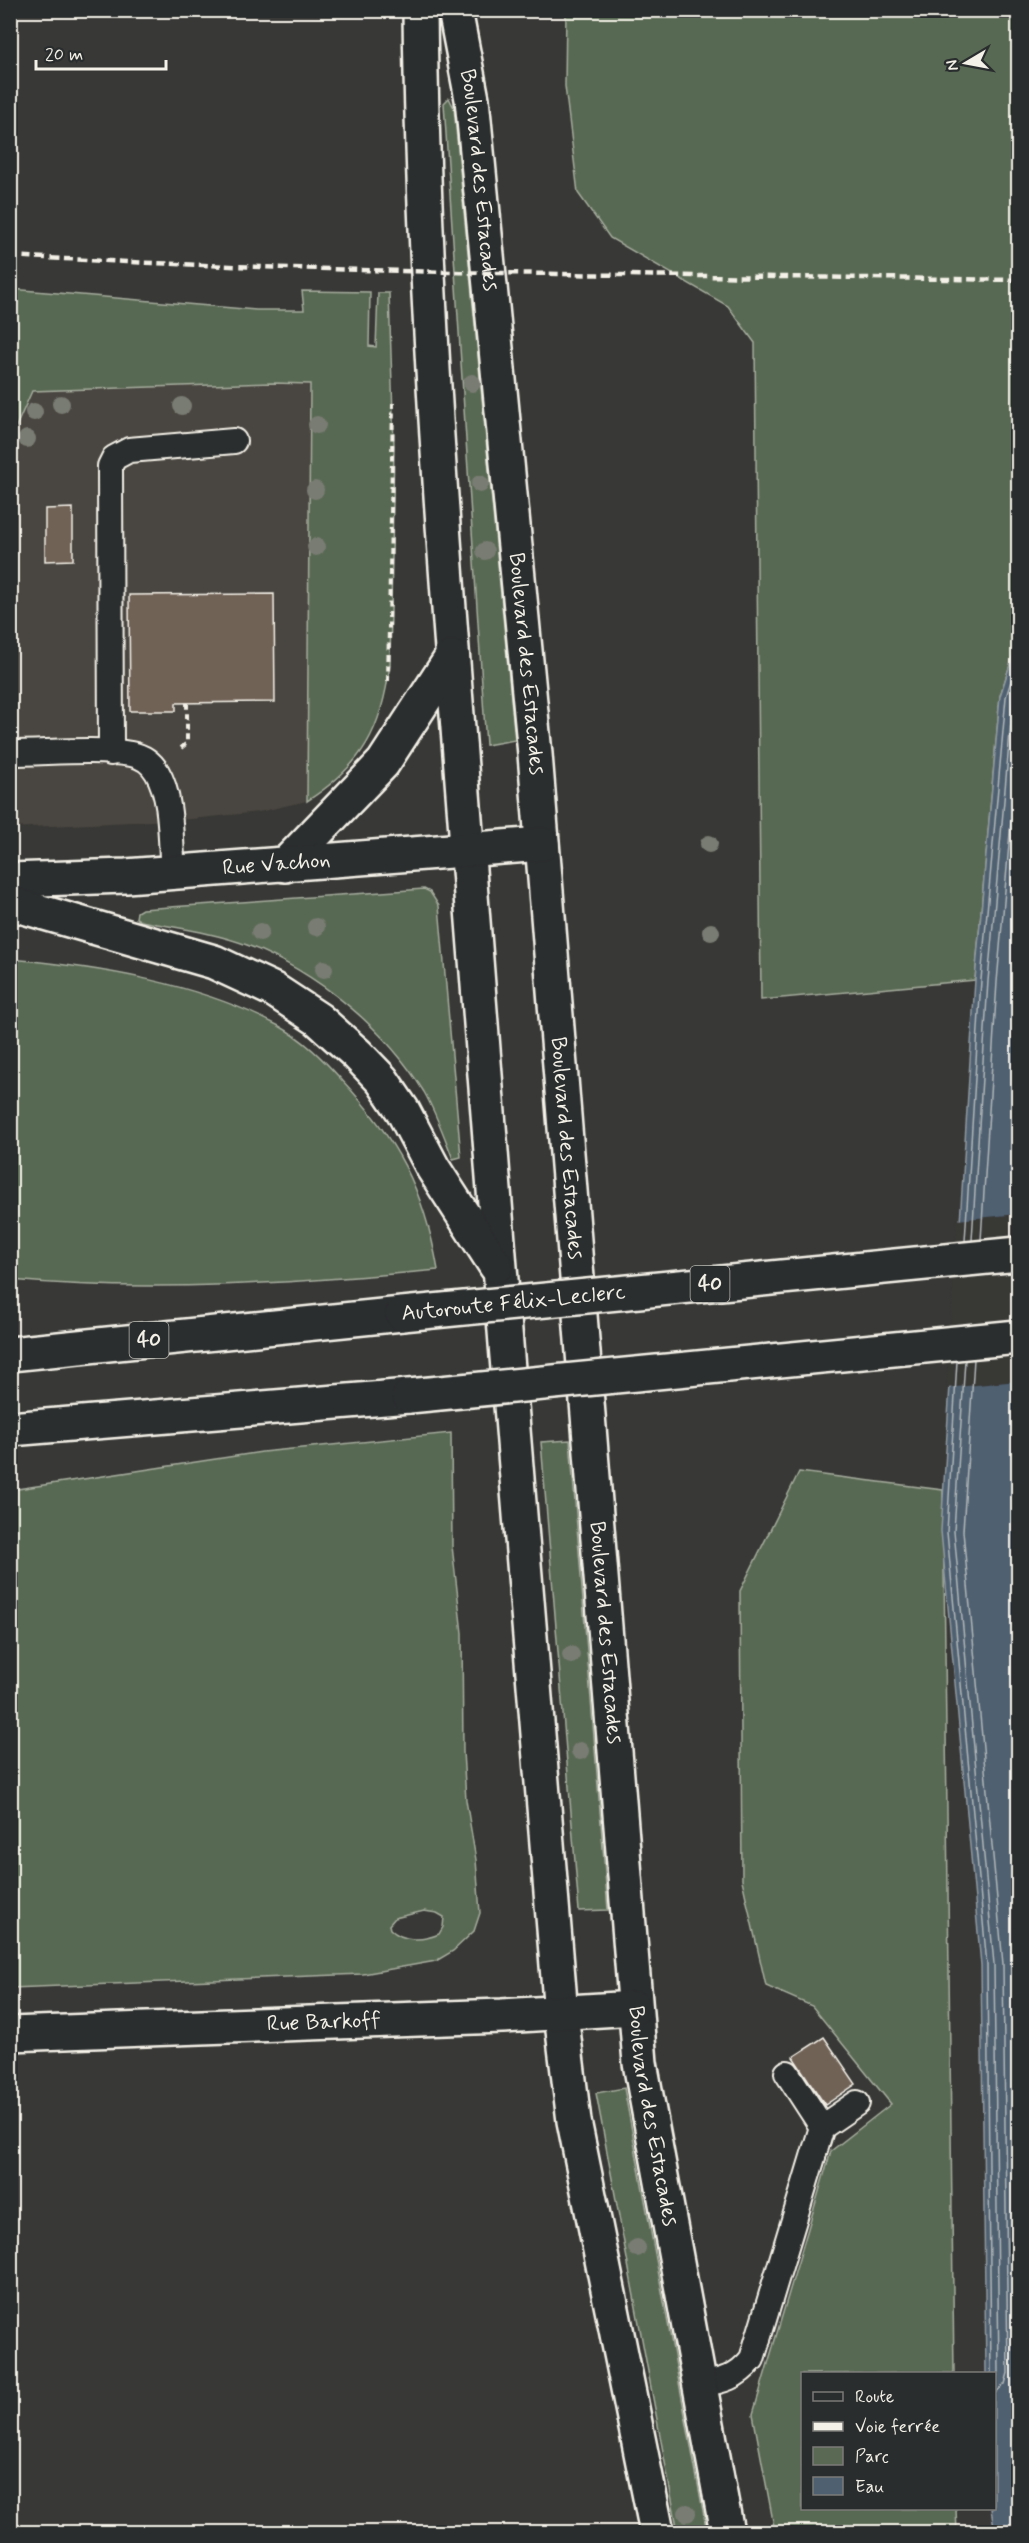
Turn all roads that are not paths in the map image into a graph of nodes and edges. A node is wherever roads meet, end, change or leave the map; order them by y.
1 (420, 10) edge
2 (455, 10) edge
3 (234, 441) dead end
4 (452, 657) junction
5 (10, 753) edge
6 (111, 753) junction
7 (542, 844) junction
8 (467, 852) junction
9 (285, 865) junction
10 (173, 872) junction
11 (10, 880) edge
12 (10, 903) edge
13 (1018, 1254) edge
14 (498, 1270) junction
15 (1018, 1337) edge
16 (10, 1354) edge
17 (243, 1412) junction
18 (10, 1429) edge
19 (10, 1448) edge
20 (635, 2008) junction
21 (561, 2014) junction
22 (10, 2034) edge
23 (787, 2073) dead end
24 (857, 2103) dead end
25 (822, 2127) junction
26 (699, 2385) junction
27 (657, 2532) edge
28 (727, 2532) edge

1 - 4 main road, Boulevard des Estacades
2 - 7 main road, Boulevard des Estacades
3 - 6 lane
4 - 8 main road, Boulevard des Estacades
4 - 9 main road
5 - 6 lane
6 - 10 lane
7 - 8 main road, Rue Vachon
7 - 20 main road, Boulevard des Estacades
8 - 9 main road, Rue Vachon
8 - 14 main road, Boulevard des Estacades
9 - 10 main road, Rue Vachon
10 - 11 main road, Rue Vachon
12 - 14 main road
13 - 16 main road, Autoroute Félix-Leclerc / 40, bridge
14 - 21 main road, Boulevard des Estacades
15 - 17 main road, bridge
17 - 18 main road
17 - 19 main road
20 - 21 main road, Rue Barkoff
20 - 26 main road, Boulevard des Estacades
21 - 22 main road, Rue Barkoff
21 - 27 main road, Boulevard des Estacades
23 - 25 lane
24 - 25 lane
25 - 26 lane
26 - 28 main road, Boulevard des Estacades

